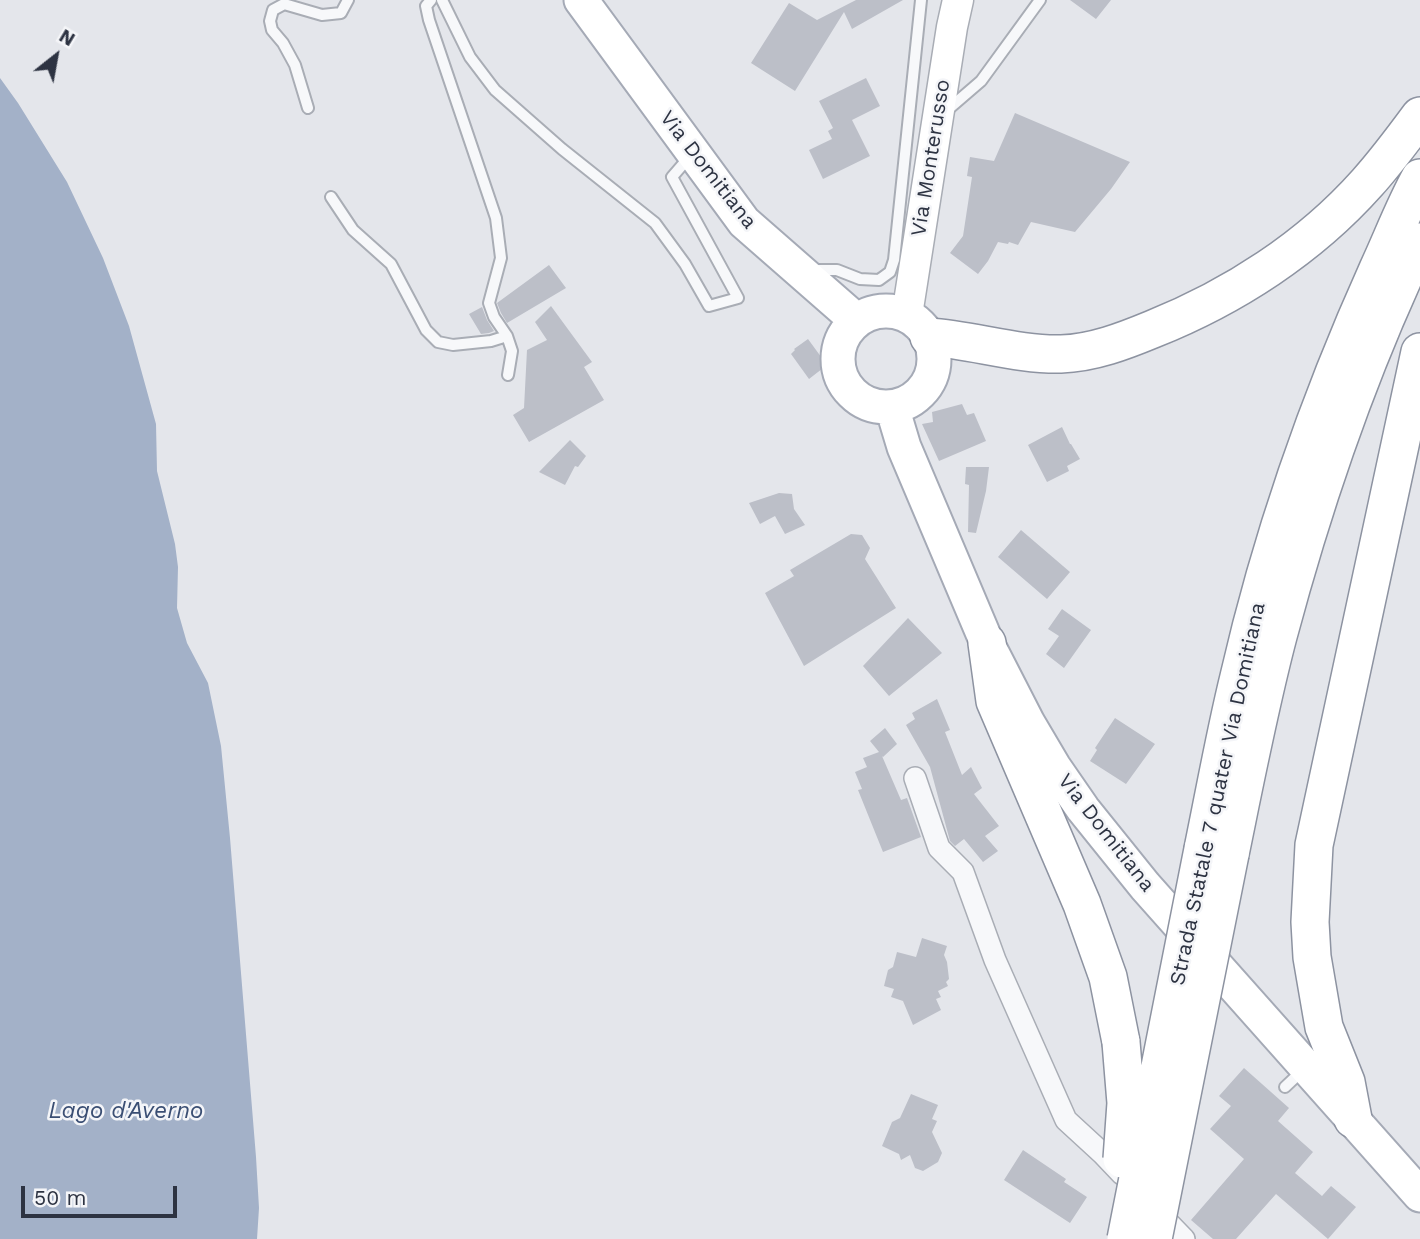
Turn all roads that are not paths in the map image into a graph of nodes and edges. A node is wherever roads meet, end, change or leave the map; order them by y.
1 (348, 0) edge
2 (431, 0) edge
3 (442, 0) edge
4 (581, 0) edge
5 (921, 0) edge
6 (958, 0) edge
7 (1040, 0) edge
8 (308, 108) dead end
9 (1420, 116) edge
10 (937, 119) junction
11 (693, 153) junction
12 (1420, 178) edge
13 (331, 197) dead end
14 (1420, 242) edge
15 (809, 279) junction
16 (856, 320) junction
17 (918, 326) junction
18 (507, 336) junction
19 (1420, 352) edge
20 (508, 375) dead end
21 (892, 407) junction
22 (987, 643) junction
23 (915, 778) dead end
24 (1217, 851) junction
25 (1166, 1106) junction
26 (1353, 1119) junction
27 (1420, 1195) edge
28 (1126, 1239) edge
29 (1153, 1239) edge
30 (1184, 1239) edge

1 - 8 lane
2 - 18 lane
3 - 11 lane
4 - 11 main road, Via Domitiana
5 - 15 lane
6 - 10 street, Via Monterusso
7 - 10 lane
9 - 17 highway
10 - 17 street, Via Monterusso
11 - 15 main road, Via Domitiana
12 - 24 highway, Strada Statale 7 quater Via Domitiana
13 - 18 lane
14 - 24 highway, Strada Statale 7 quater Via Domitiana
15 - 16 main road, Via Domitiana
16 - 17 main road
16 - 21 main road
17 - 21 main road
18 - 20 lane
19 - 26 highway
21 - 22 main road, Via Domitiana
22 - 26 main road, Via Domitiana
22 - 28 highway, bridge
23 - 30 street
24 - 25 highway, Strada Statale 7 quater Via Domitiana, bridge
25 - 28 highway, bridge
25 - 29 highway, bridge
26 - 27 main road, Via Domitiana

